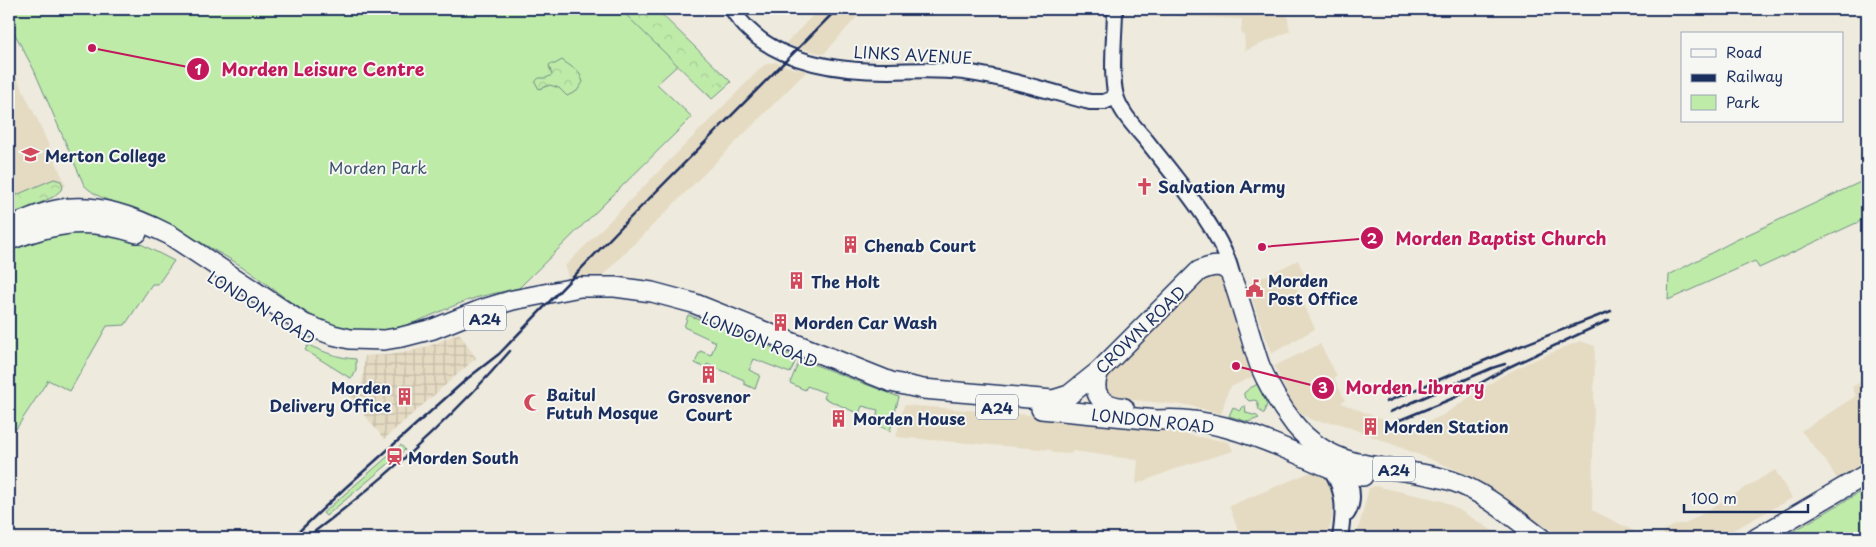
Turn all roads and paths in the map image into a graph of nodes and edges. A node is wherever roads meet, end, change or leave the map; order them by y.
1 (732, 9) edge
2 (1116, 9) edge
3 (1116, 97) junction
4 (9, 227) edge
5 (1216, 235) junction
6 (9, 240) edge
7 (1199, 271) junction
8 (1232, 274) junction
9 (1099, 371) junction
10 (1079, 385) joint
11 (1284, 410) junction
12 (1170, 419) junction
13 (1261, 438) junction
14 (1337, 466) junction
15 (1867, 474) edge
16 (1372, 477) junction
17 (1352, 497) junction
18 (1343, 520) junction
19 (1340, 538) edge
20 (1527, 538) edge
21 (1541, 538) edge
22 (1757, 538) edge

1 - 3 main road, LINKS AVENUE
2 - 3 main road
3 - 5 main road
4 - 10 highway, LONDON ROAD / A24
5 - 7 main road, CROWN ROAD
5 - 8 main road
6 - 12 highway, LONDON ROAD / A24
7 - 8 highway, CROWN ROAD
7 - 9 highway, CROWN ROAD / A24
8 - 11 highway, A24
9 - 10 highway, CROWN ROAD / A24
9 - 12 highway, A24
11 - 13 highway
11 - 14 highway, LONDON ROAD / A24
12 - 13 highway, LONDON ROAD / A24
13 - 14 highway, LONDON ROAD / A24
14 - 16 highway, LONDON ROAD / A24
14 - 17 main road
14 - 18 main road
14 - 21 highway, LONDON ROAD / A24
15 - 22 highway
16 - 17 main road
16 - 20 highway, LONDON ROAD / A24
17 - 18 main road
18 - 19 main road

